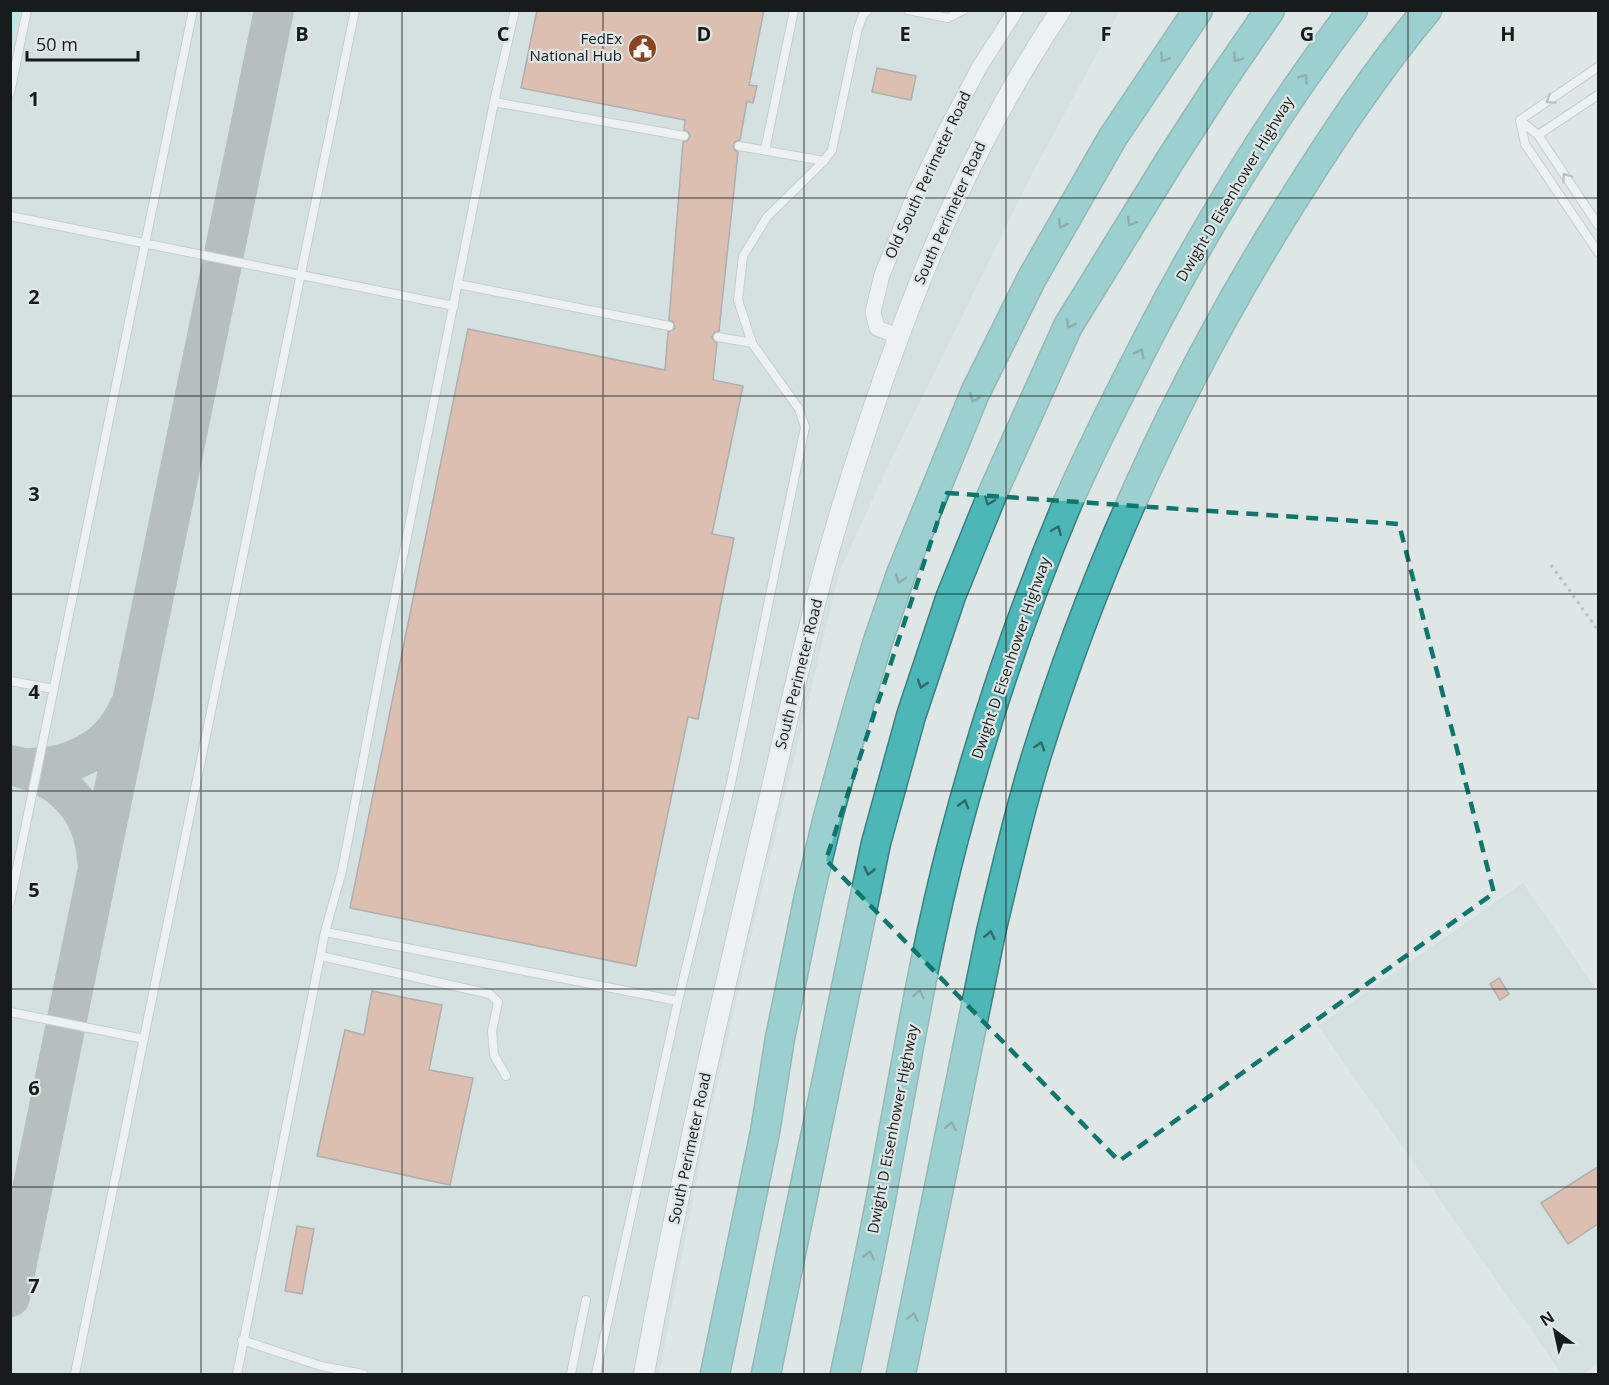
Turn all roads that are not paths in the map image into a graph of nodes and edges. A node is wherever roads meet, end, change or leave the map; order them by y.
1 (27, 10) edge
2 (193, 10) edge
3 (355, 10) edge
4 (515, 10) edge
5 (794, 10) edge
6 (868, 10) edge
7 (908, 10) edge
8 (964, 10) edge
9 (1016, 10) edge
10 (1060, 10) edge
11 (1198, 10) edge
12 (1270, 10) edge
13 (1353, 10) edge
14 (1426, 10) edge
15 (1599, 67) edge
16 (11, 95) edge
17 (1599, 95) edge
18 (495, 102) junction
19 (1520, 120) junction
20 (1538, 135) junction
21 (684, 136) dead end
22 (739, 146) dead end
23 (765, 150) junction
24 (824, 161) junction
25 (10, 216) edge
26 (1599, 225) edge
27 (146, 243) junction
28 (1599, 252) edge
29 (301, 275) junction
30 (459, 284) junction
31 (454, 306) junction
32 (669, 326) dead end
33 (718, 336) dead end
34 (898, 336) junction
35 (752, 344) junction
36 (10, 681) edge
37 (54, 689) junction
38 (10, 848) edge
39 (21, 850) junction
40 (10, 902) edge
41 (325, 932) junction
42 (321, 956) junction
43 (678, 1001) junction
44 (10, 1012) edge
45 (144, 1040) junction
46 (506, 1076) dead end
47 (586, 1300) dead end
48 (242, 1340) junction
49 (75, 1374) edge
50 (237, 1374) edge
51 (363, 1374) edge
52 (571, 1374) edge
53 (596, 1374) edge
54 (644, 1374) edge
55 (716, 1374) edge
56 (766, 1374) edge
57 (845, 1374) edge
58 (901, 1374) edge

1 - 16 lane
2 - 27 lane
3 - 29 lane
4 - 18 lane
5 - 23 lane
6 - 24 lane
7 - 8 lane
9 - 34 street, Old South Perimeter Road
10 - 34 street, South Perimeter Road
11 -> 55 highway
12 -> 56 highway
57 -> 13 highway, Dwight D Eisenhower Highway
58 -> 14 highway
15 -> 19 lane
17 - 20 lane
18 - 21 lane
18 - 30 lane
19 - 20 lane
19 - 28 lane
26 -> 20 lane
22 - 23 lane
23 - 24 lane
24 - 35 lane
25 - 27 lane
27 - 29 lane
27 - 37 lane
29 - 31 lane
29 - 45 lane
30 - 31 lane
30 - 32 lane
31 - 41 lane
33 - 35 lane
34 - 54 street, South Perimeter Road
35 - 43 lane
36 - 37 lane
37 - 39 lane
38 - 39 lane
39 - 40 lane
41 - 42 lane
41 - 43 lane
42 - 46 lane
42 - 48 lane
43 - 53 lane
44 - 45 lane
45 - 49 lane
47 - 52 lane
48 - 50 lane
48 - 51 lane

